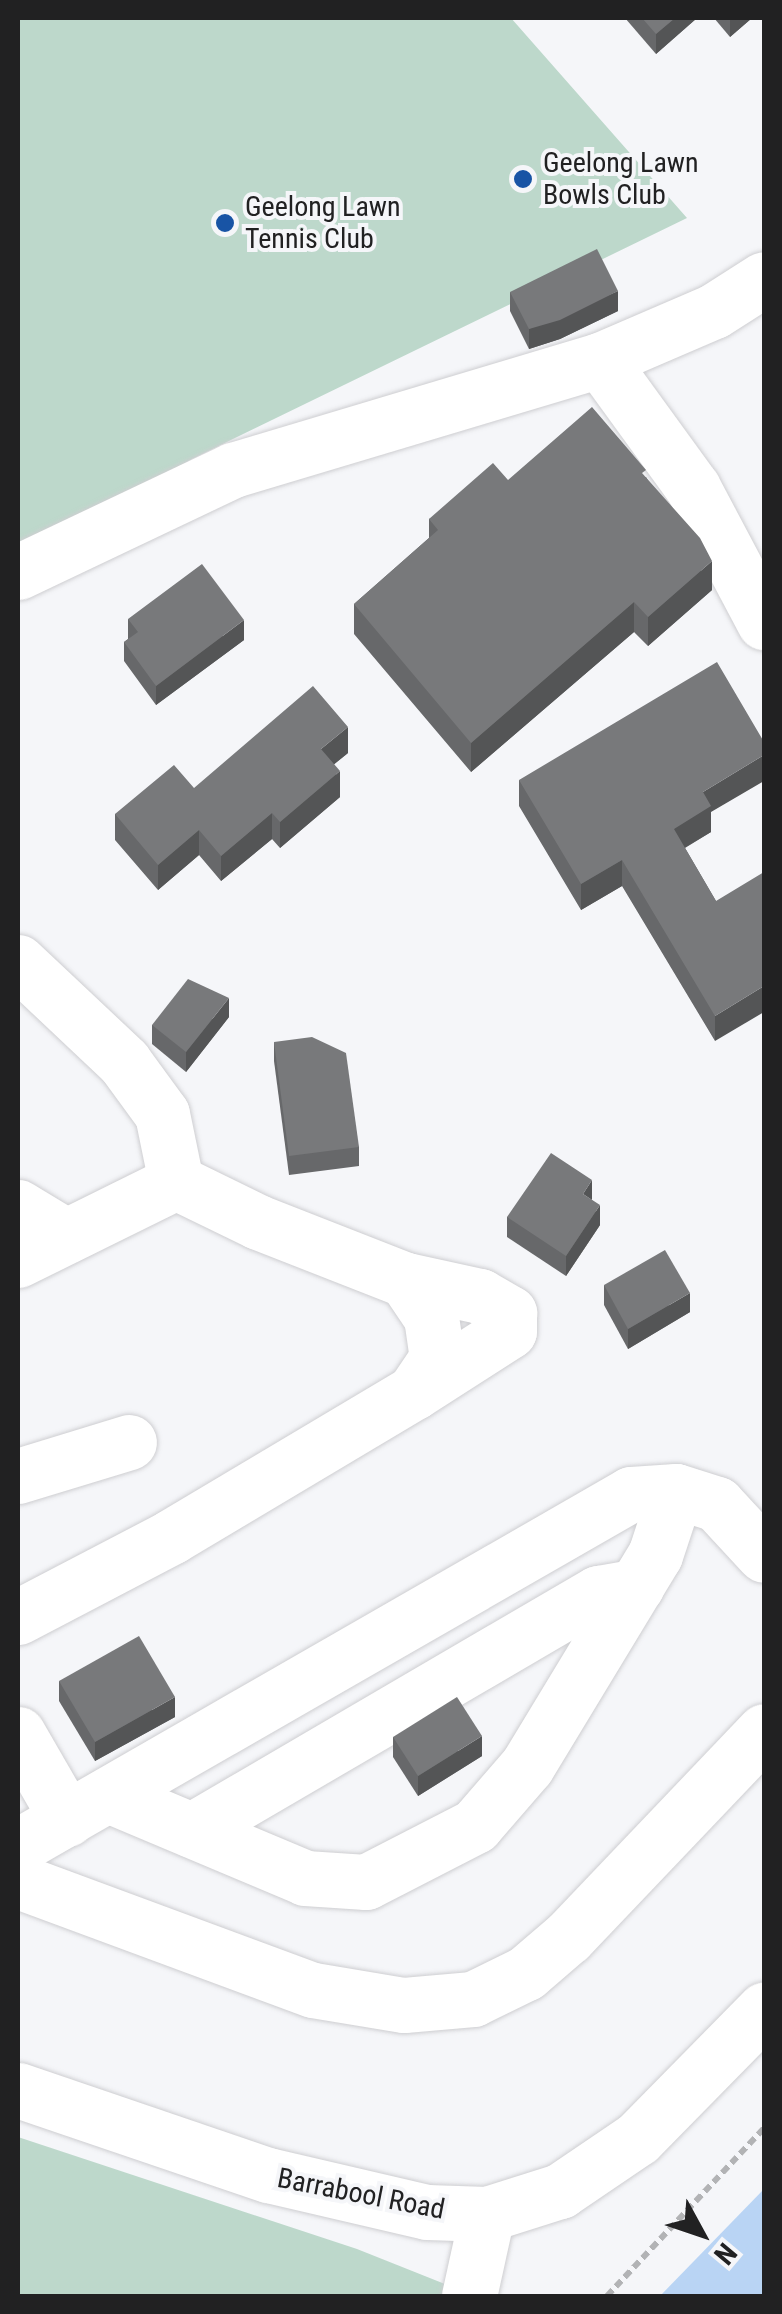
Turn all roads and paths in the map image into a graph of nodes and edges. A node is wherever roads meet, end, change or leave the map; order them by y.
1 (764, 279) edge
2 (600, 360) junction
3 (18, 572) edge
4 (764, 622) edge
5 (18, 962) edge
6 (176, 1182) junction
7 (18, 1208) edge
8 (66, 1236) junction
9 (18, 1260) edge
10 (406, 1280) junction
11 (414, 1392) junction
12 (129, 1442) dead end
13 (18, 1476) edge
14 (676, 1490) junction
15 (764, 1555) edge
16 (636, 1586) junction
17 (18, 1618) edge
18 (764, 1731) edge
19 (18, 1734) edge
20 (87, 1807) junction
21 (192, 1830) junction
22 (18, 1846) edge
23 (18, 1881) edge
24 (764, 2010) edge
25 (18, 2090) edge
26 (764, 2128) edge
27 (487, 2214) junction
28 (469, 2296) edge
29 (607, 2296) edge

1 - 2 street
2 - 3 street
2 - 4 street
5 - 6 street
6 - 8 street
6 - 10 street
7 - 8 street
8 - 9 street
10 - 11 street
10 - 11 street
11 - 17 street
12 - 13 street
14 - 15 street
14 - 16 street
14 - 20 street
16 - 21 street
16 - 21 street
18 - 23 street
19 - 20 street
20 - 21 street
20 - 22 street
24 - 27 street, Barrabool Road
25 - 27 street, Barrabool Road
26 - 29 path
27 - 28 street

